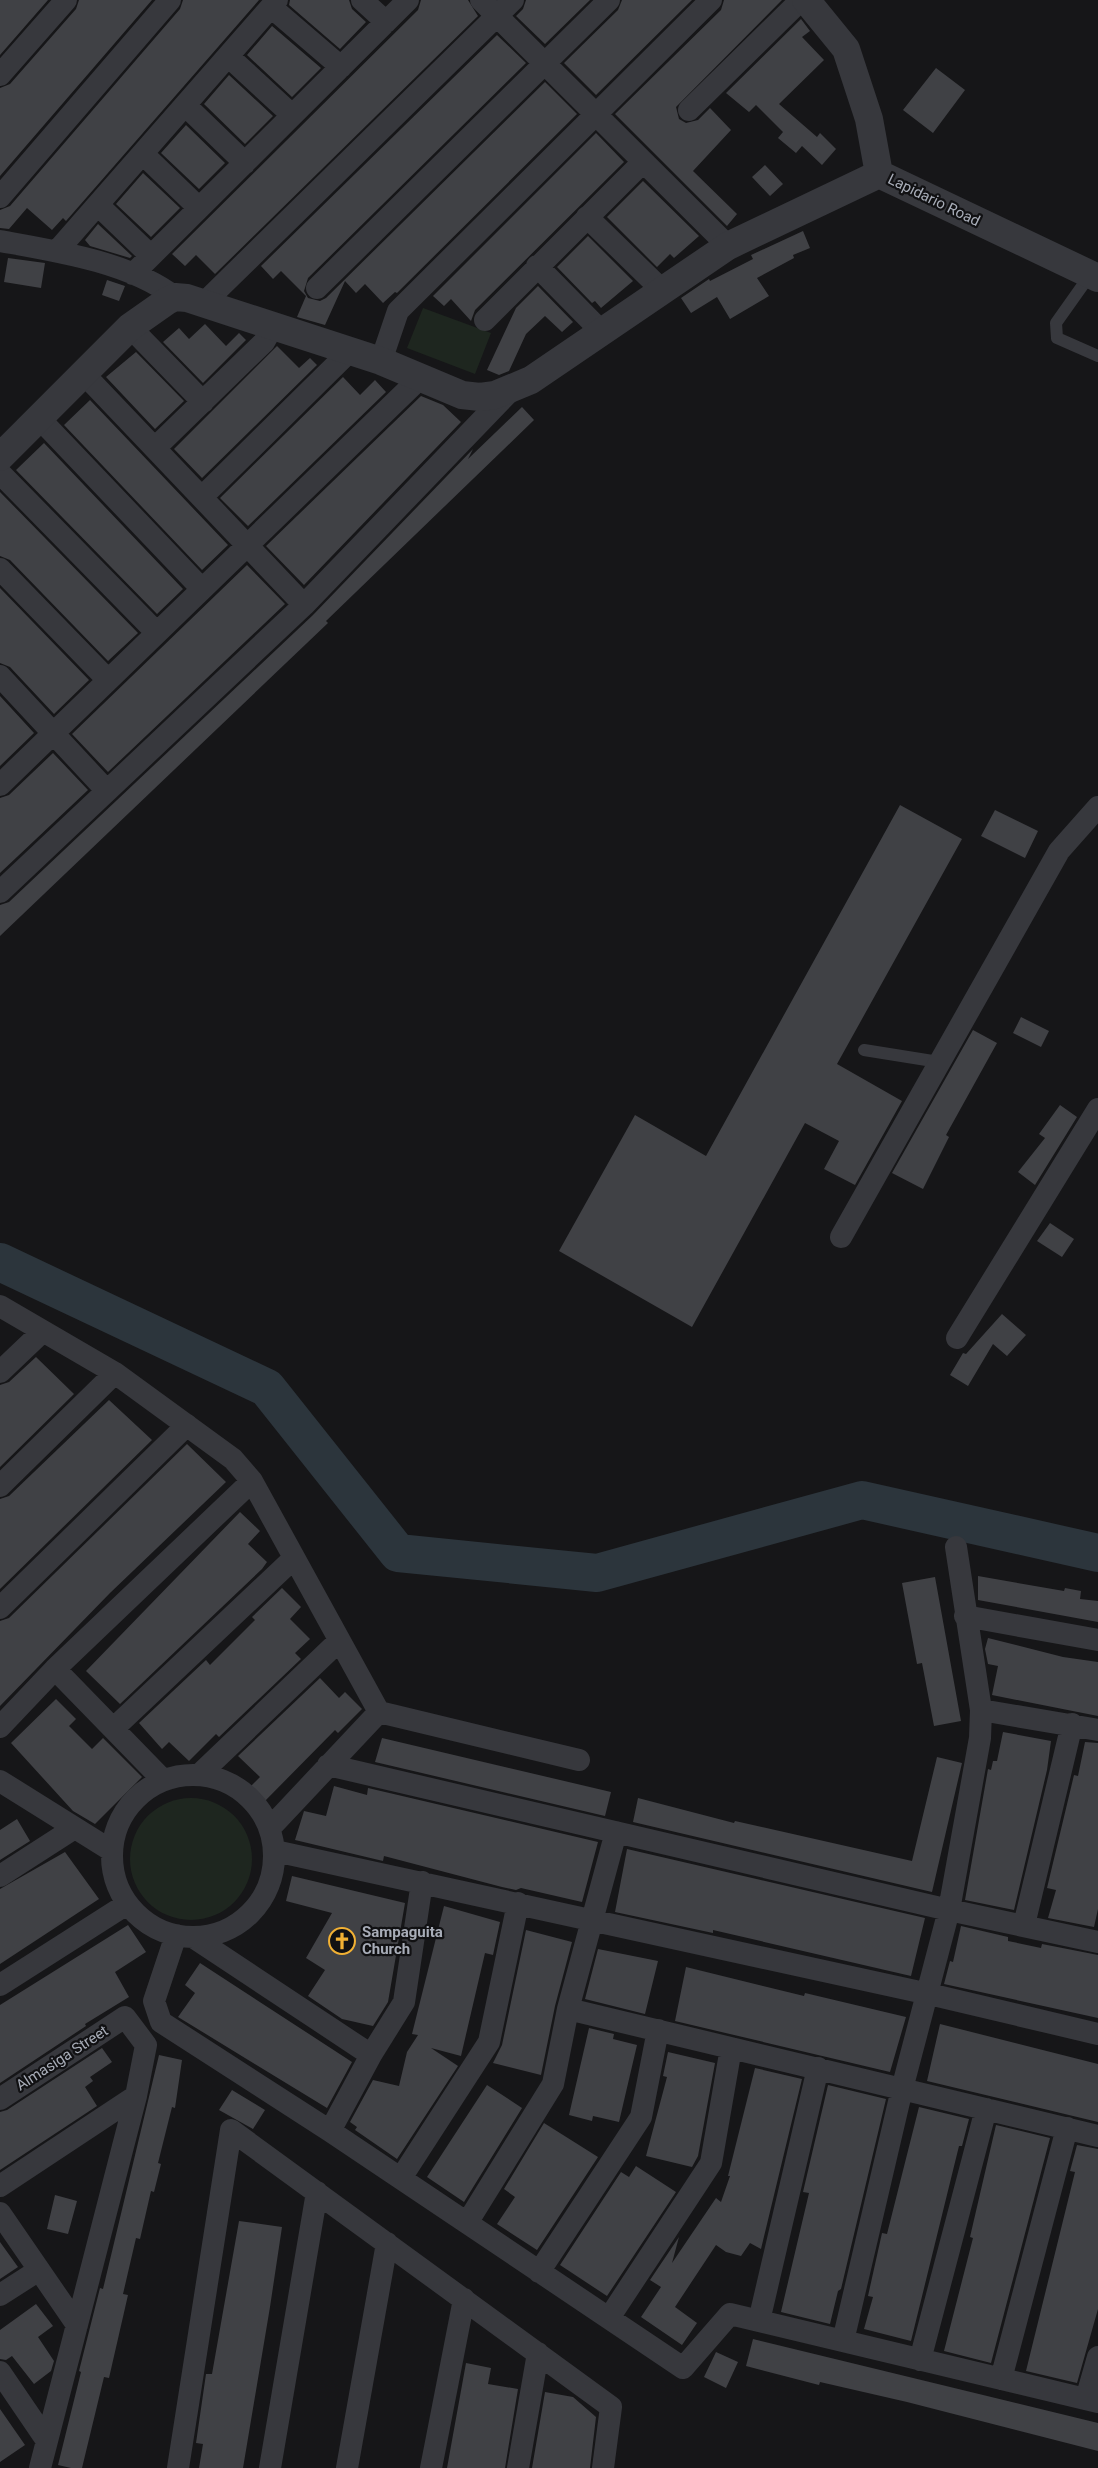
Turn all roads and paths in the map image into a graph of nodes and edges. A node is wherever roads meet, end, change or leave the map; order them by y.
1 (66, 0) edge
2 (170, 0) edge
3 (362, 0) edge
4 (408, 0) edge
5 (609, 0) edge
6 (711, 0) edge
7 (804, 0) edge
8 (274, 3) edge
9 (498, 5) edge
10 (386, 22) junction
11 (228, 56) junction
12 (546, 62) junction
13 (341, 67) junction
14 (0, 75) edge
15 (185, 105) junction
16 (689, 110) dead end
17 (596, 113) junction
18 (292, 116) junction
19 (142, 154) junction
20 (643, 162) junction
21 (244, 163) junction
22 (879, 174) junction
23 (0, 197) edge
24 (98, 205) junction
25 (199, 208) junction
26 (587, 217) junction
27 (0, 241) edge
28 (728, 246) junction
29 (57, 251) junction
30 (151, 256) junction
31 (537, 266) junction
32 (133, 274) junction
33 (1094, 277) edge
34 (317, 288) dead end
35 (661, 289) junction
36 (175, 297) junction
37 (204, 303) junction
38 (485, 320) dead end
39 (273, 326) junction
40 (130, 327) junction
41 (602, 332) junction
42 (349, 352) junction
43 (1098, 356) edge
44 (381, 361) junction
45 (83, 373) junction
46 (419, 379) junction
47 (512, 389) junction
48 (203, 402) junction
49 (39, 418) junction
50 (156, 447) junction
51 (0, 457) edge
52 (0, 473) edge
53 (202, 497) junction
54 (249, 544) junction
55 (0, 568) edge
56 (201, 588) junction
57 (304, 605) junction
58 (156, 632) junction
59 (0, 676) edge
60 (108, 680) junction
61 (54, 733) junction
62 (2, 778) edge
63 (107, 791) junction
64 (1098, 807) edge
65 (0, 892) edge
66 (864, 1050) dead end
67 (939, 1062) junction
68 (1098, 1109) edge
69 (841, 1237) dead end
70 (0, 1306) edge
71 (43, 1331) junction
72 (957, 1338) dead end
73 (0, 1372) edge
74 (115, 1372) junction
75 (187, 1425) junction
76 (252, 1481) junction
77 (0, 1486) edge
78 (956, 1547) dead end
79 (293, 1558) junction
80 (0, 1608) edge
81 (964, 1616) junction
82 (1098, 1640) edge
83 (339, 1641) junction
84 (55, 1669) junction
85 (981, 1710) junction
86 (379, 1712) junction
87 (1072, 1724) junction
88 (0, 1727) edge
89 (114, 1728) junction
90 (1098, 1730) edge
91 (579, 1760) dead end
92 (328, 1765) junction
93 (200, 1774) junction
94 (163, 1780) junction
95 (0, 1781) edge
96 (73, 1828) junction
97 (270, 1828) junction
98 (616, 1832) junction
99 (111, 1851) junction
100 (275, 1851) junction
101 (0, 1876) edge
102 (422, 1882) junction
103 (518, 1903) junction
104 (127, 1904) junction
105 (949, 1910) junction
106 (591, 1919) junction
107 (1024, 1925) junction
108 (185, 1936) junction
109 (1098, 1942) edge
110 (0, 1985) edge
111 (929, 1994) junction
112 (568, 2008) junction
113 (658, 2030) junction
114 (1098, 2034) edge
115 (731, 2048) junction
116 (371, 2055) junction
117 (818, 2068) junction
118 (902, 2088) junction
119 (136, 2096) junction
120 (0, 2099) edge
121 (986, 2109) junction
122 (1067, 2128) junction
123 (330, 2131) junction
124 (1098, 2136) edge
125 (401, 2178) junction
126 (0, 2186) edge
127 (317, 2192) junction
128 (0, 2213) edge
129 (467, 2223) junction
130 (387, 2243) junction
131 (39, 2270) junction
132 (539, 2272) junction
133 (0, 2295) edge
134 (464, 2299) junction
135 (609, 2318) junction
136 (759, 2321) junction
137 (76, 2325) junction
138 (843, 2341) junction
139 (538, 2353) junction
140 (1098, 2357) edge
141 (920, 2360) junction
142 (0, 2372) edge
143 (1001, 2379) junction
144 (1092, 2401) edge
145 (46, 2441) junction
146 (40, 2468) edge
147 (178, 2468) edge
148 (270, 2468) edge
149 (347, 2468) edge
150 (431, 2468) edge
151 (518, 2468) edge
152 (603, 2468) edge

1 - 14 street
2 - 23 street
3 - 10 street
4 - 10 street
5 - 12 street
6 - 17 street
7 - 16 street
7 - 22 street, Lapidario Road
8 - 11 street
8 - 13 street
9 - 12 street
9 - 37 street
10 - 13 street
11 - 15 street
11 - 18 street
12 - 17 street
12 - 34 street
13 - 18 street
15 - 19 street
15 - 21 street
17 - 20 street
17 - 44 street
18 - 21 street
19 - 24 street
19 - 25 street
20 - 26 street
20 - 28 street
21 - 25 street
22 - 28 street
22 - 33 street, Lapidario Road
24 - 29 street
24 - 30 street
25 - 30 street
26 - 31 street
26 - 35 street
27 - 29 street
28 - 35 street
29 - 32 street
30 - 32 street
31 - 38 street
31 - 41 street
32 - 36 street
33 - 43 lane
35 - 41 street
36 - 37 street
36 - 40 street
37 - 39 street
39 - 42 street
39 - 48 street
40 - 45 street
40 - 48 street
41 - 47 street
42 - 44 street
42 - 53 street
44 - 46 street
45 - 49 street
45 - 50 street
46 - 47 street
46 - 54 street
47 - 57 street
48 - 50 street
49 - 51 street
49 - 56 street
50 - 53 street
52 - 58 street
53 - 54 street
54 - 56 street
54 - 57 street
55 - 60 street
56 - 58 street
57 - 63 street
58 - 60 street
59 - 61 street
60 - 61 street
61 - 62 street
61 - 63 street
63 - 65 street
64 - 67 street
66 - 67 lane
67 - 69 street
68 - 72 street
70 - 71 street
71 - 73 street
71 - 74 street
74 - 75 street
74 - 77 street
75 - 76 street
75 - 80 street
76 - 79 street
76 - 84 street
78 - 81 street
79 - 83 street
79 - 89 street
81 - 82 street
81 - 85 street
83 - 86 street
83 - 93 street
84 - 88 street
84 - 89 street
85 - 87 street
85 - 105 street
86 - 91 street
86 - 92 street
87 - 90 street
87 - 107 street
89 - 94 street
92 - 97 street
92 - 98 street
93 - 94 street
93 - 97 street
94 - 99 street
95 - 96 street
96 - 99 street
96 - 101 street
97 - 100 street
98 - 105 street
98 - 106 street
99 - 104 street
100 - 102 street
100 - 108 street
102 - 103 street
102 - 116 street
103 - 106 street
103 - 125 street
104 - 108 street
104 - 110 street
105 - 107 street
105 - 111 street
106 - 111 street
106 - 112 street
107 - 109 street
108 - 116 street
108 - 123 street
111 - 114 street
111 - 118 street
112 - 113 street
112 - 129 street
113 - 115 street
113 - 132 street
115 - 117 street
115 - 135 street
116 - 123 street
117 - 118 street
117 - 136 street
118 - 121 street
118 - 138 street
119 - 120 street, Almasiga Street
119 - 126 street
119 - 137 street
121 - 122 street
121 - 141 street
122 - 124 street
122 - 143 street
123 - 125 street
125 - 129 street
127 - 130 street
127 - 147 street
127 - 148 street
128 - 131 street
129 - 132 street
130 - 134 street
130 - 149 street
131 - 133 street
131 - 137 street
132 - 135 street
134 - 139 street
134 - 150 street
135 - 136 street
136 - 138 street
137 - 145 street
138 - 141 street
139 - 151 street
139 - 152 street
140 - 144 street
141 - 143 street
142 - 145 street
143 - 144 street
145 - 146 street

